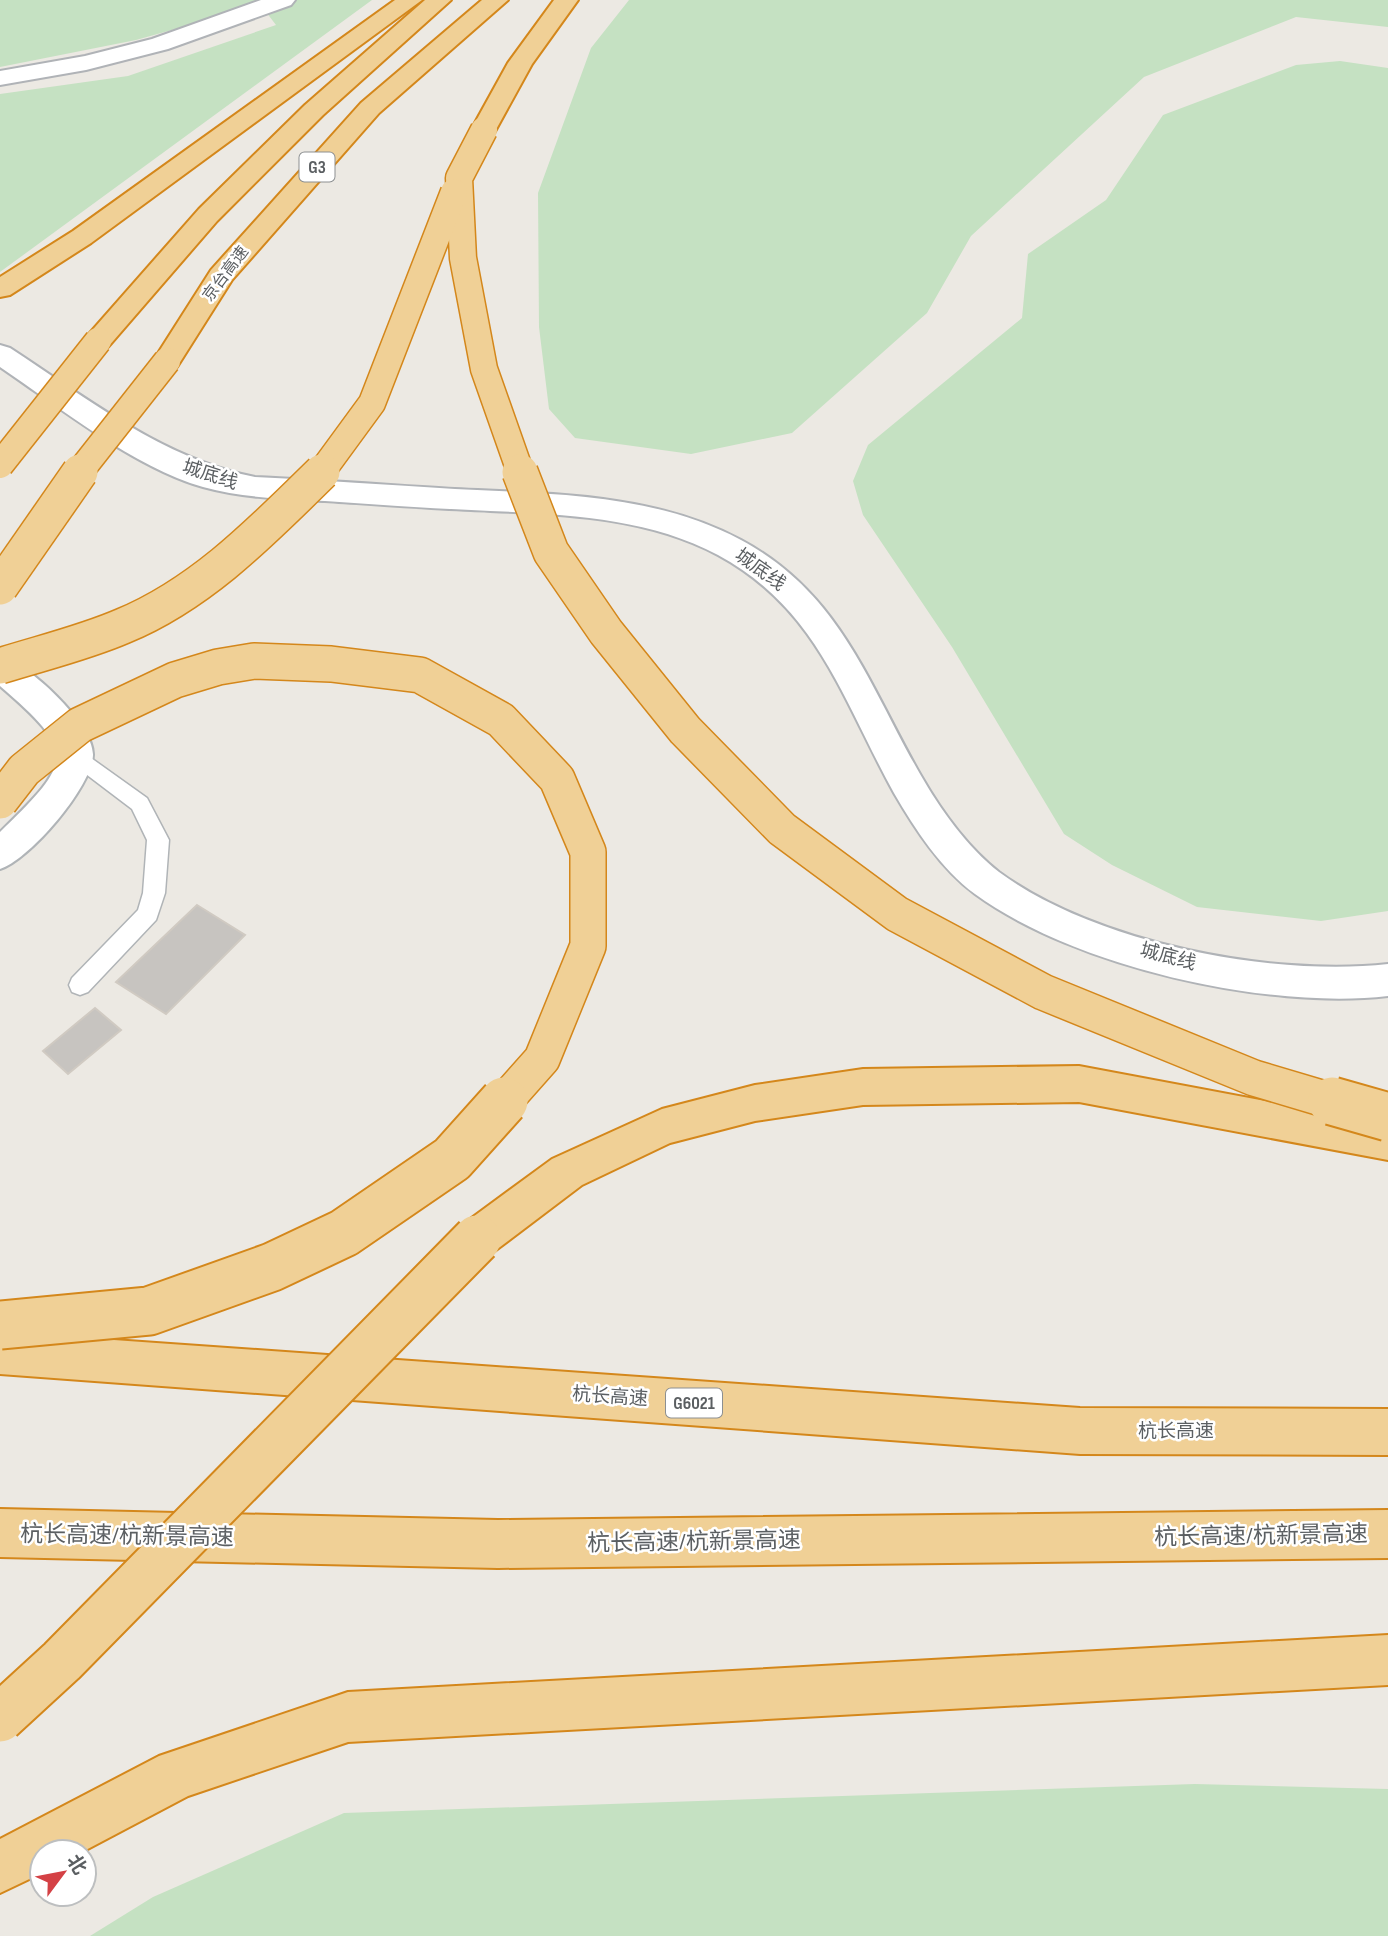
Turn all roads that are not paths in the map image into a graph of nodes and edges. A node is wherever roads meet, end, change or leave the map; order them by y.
1 (283, 0) edge
2 (410, 0) edge
3 (439, 0) edge
4 (496, 0) edge
5 (566, 0) edge
6 (0, 78) edge
7 (459, 178) junction
8 (0, 289) edge
9 (0, 354) edge
10 (0, 465) edge
11 (0, 587) edge
12 (0, 667) edge
13 (77, 757) junction
14 (0, 801) edge
15 (0, 855) edge
16 (1388, 980) edge
17 (80, 985) dead end
18 (1388, 1117) edge
19 (1388, 1142) edge
20 (0, 1325) edge
21 (0, 1353) edge
22 (1388, 1432) edge
23 (0, 1533) edge
24 (1388, 1534) edge
25 (1388, 1660) edge
26 (0, 1718) edge
27 (0, 1867) edge

1 - 6 main road
2 - 8 highway
3 - 10 highway, G3, bridge
4 - 11 highway, 京台高速 / G3, bridge
5 - 7 highway, bridge
7 - 12 highway, bridge
7 - 18 highway, bridge
9 - 16 main road, 城底线
12 - 13 main road
13 - 15 main road
13 - 17 lane
14 - 20 highway, bridge
19 - 26 highway, bridge
21 - 22 highway, 杭长高速 / G6021
23 - 24 highway, 杭长高速/杭新景高速
25 - 27 highway

